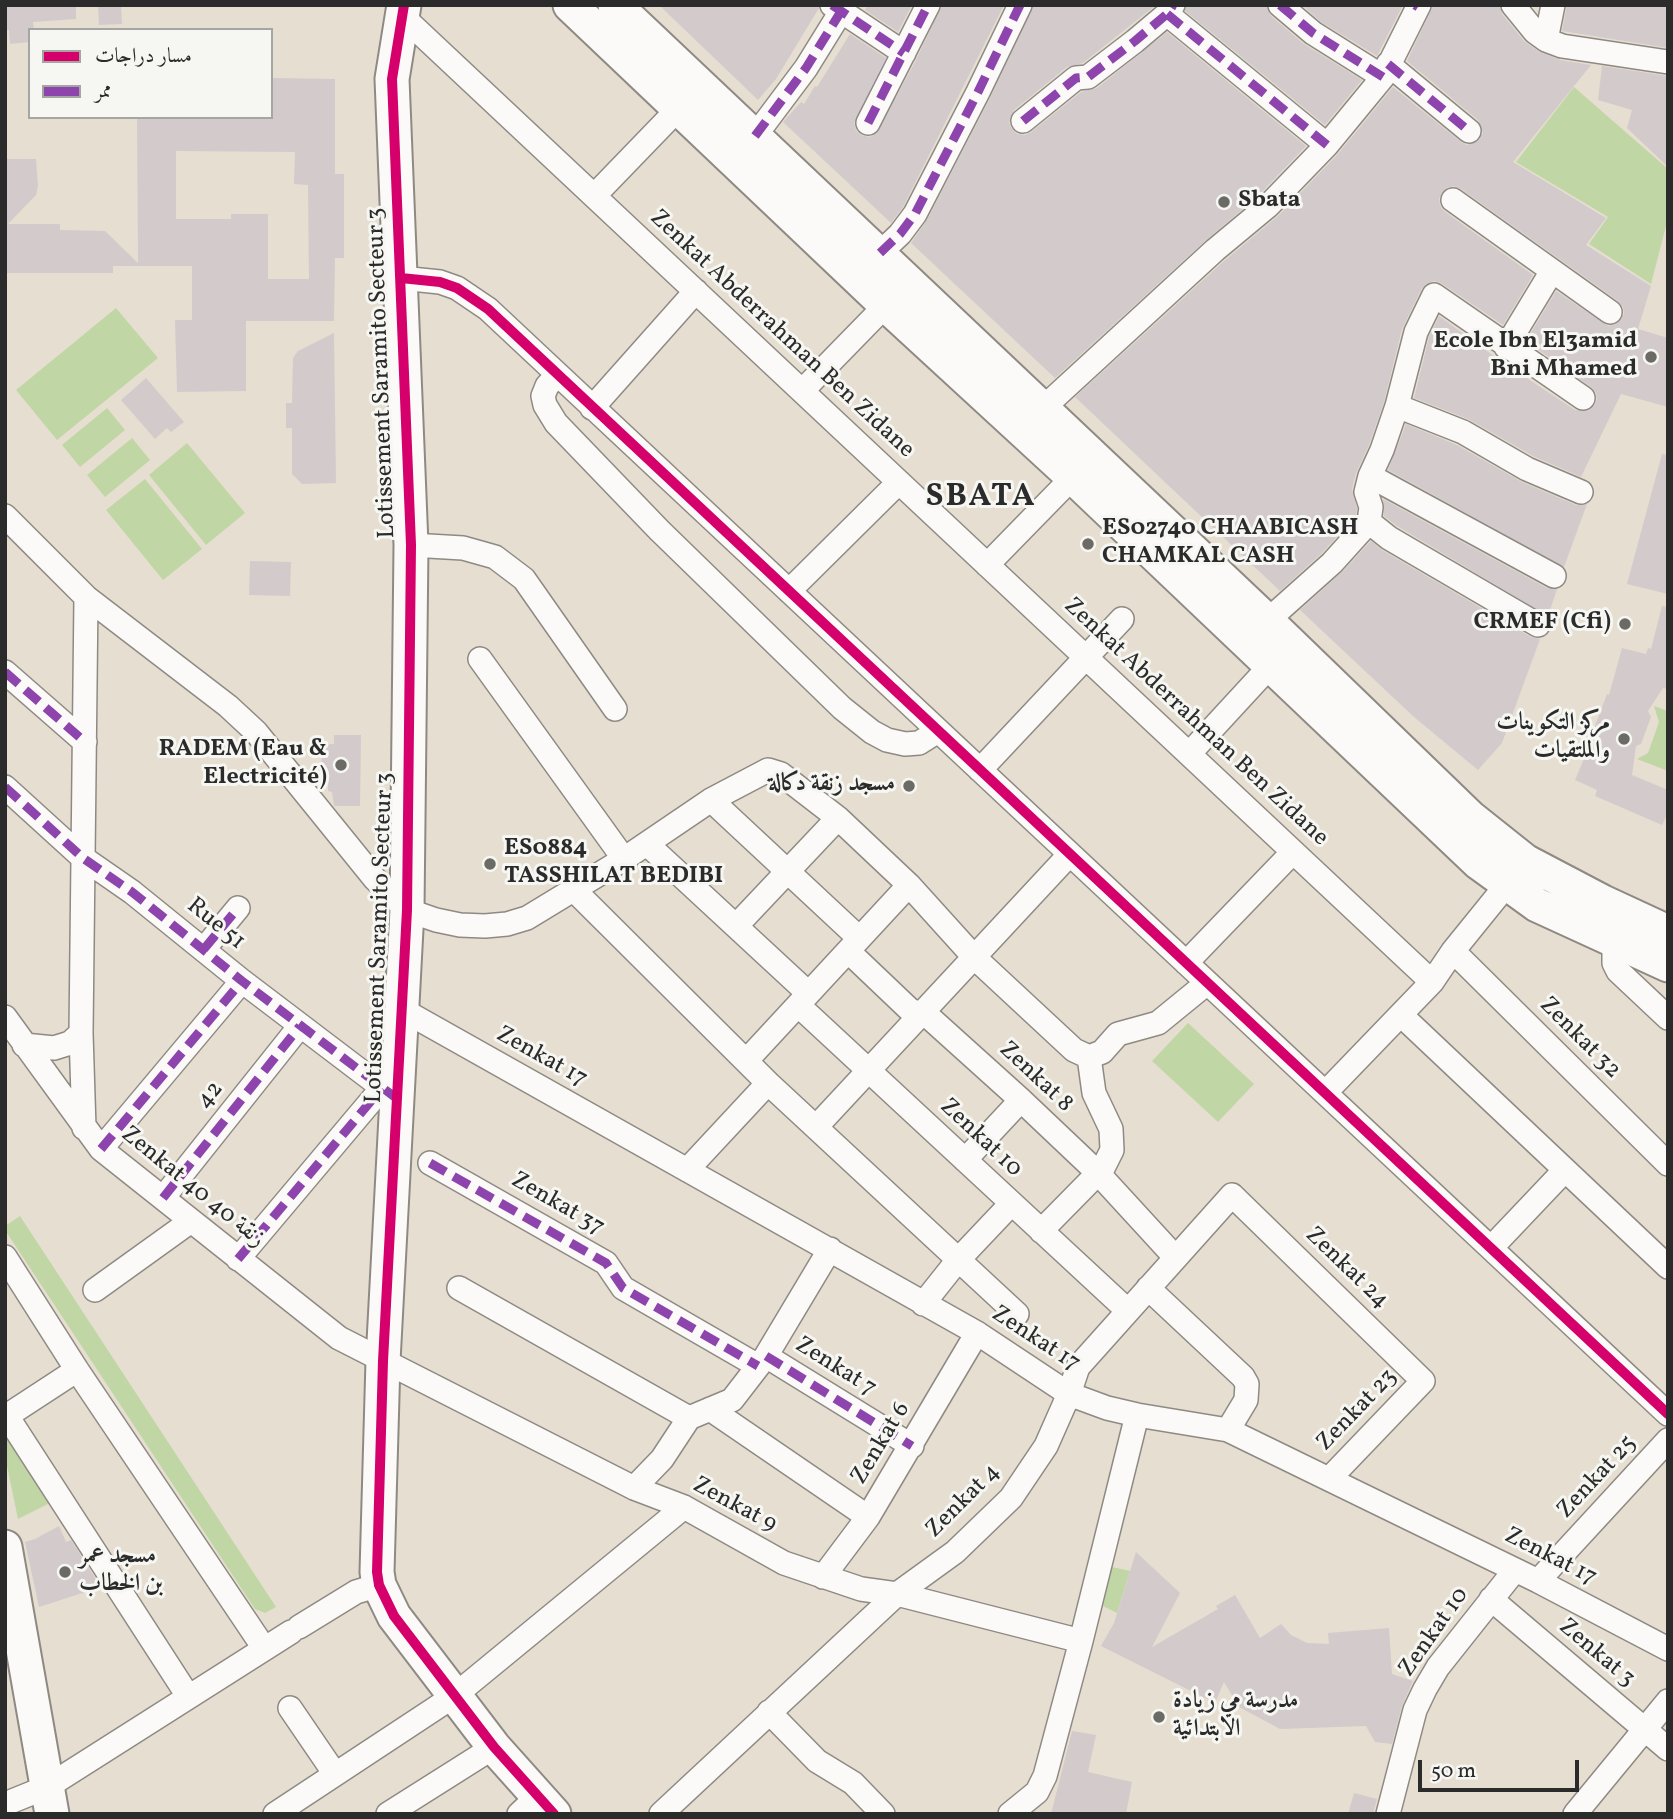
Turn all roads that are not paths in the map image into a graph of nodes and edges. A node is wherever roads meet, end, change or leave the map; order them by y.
1 (570, 5) edge
2 (615, 5) edge
3 (928, 5) edge
4 (1020, 5) edge
5 (1280, 5) edge
6 (1513, 5) edge
7 (1553, 5) edge
8 (1417, 6) edge
9 (840, 7) edge
10 (402, 10) edge
11 (1170, 10) edge
12 (1546, 40) junction
13 (904, 53) junction
14 (1668, 62) edge
15 (1385, 71) junction
16 (679, 108) junction
17 (1023, 121) dead end
18 (868, 123) dead end
19 (1469, 131) dead end
20 (755, 136) junction
21 (1327, 145) junction
22 (594, 196) junction
23 (1453, 200) dead end
24 (880, 253) junction
25 (1552, 271) junction
26 (401, 278) junction
27 (696, 291) junction
28 (886, 305) junction
29 (1610, 312) dead end
30 (1506, 347) junction
31 (557, 374) junction
32 (802, 391) junction
33 (1583, 398) dead end
34 (1397, 406) junction
35 (592, 408) junction
36 (1042, 409) junction
37 (1370, 476) junction
38 (1073, 477) junction
39 (899, 482) junction
40 (1581, 492) dead end
41 (5, 516) edge
42 (1369, 522) junction
43 (411, 545) junction
44 (987, 565) junction
45 (1555, 576) dead end
46 (789, 591) junction
47 (86, 597) junction
48 (1122, 619) dead end
49 (1267, 621) junction
50 (1538, 625) dead end
51 (1087, 657) junction
52 (480, 659) dead end
53 (1271, 665) junction
54 (7, 676) edge
55 (615, 709) dead end
56 (938, 731) junction
57 (85, 743) junction
58 (1189, 754) junction
59 (979, 769) junction
60 (5, 787) edge
61 (711, 800) junction
62 (838, 818) junction
63 (648, 844) junction
64 (1293, 852) junction
65 (1070, 854) junction
66 (83, 858) junction
67 (624, 859) junction
68 (787, 872) junction
69 (1516, 873) junction
70 (909, 885) junction
71 (574, 890) junction
72 (238, 908) dead end
73 (407, 910) junction
74 (736, 926) junction
75 (1668, 932) edge
76 (1614, 942) junction
77 (854, 945) junction
78 (204, 949) junction
79 (1453, 951) junction
80 (975, 958) junction
81 (1186, 963) junction
82 (1668, 965) edge
83 (242, 981) junction
84 (1432, 982) junction
85 (1207, 983) junction
86 (803, 999) junction
87 (401, 1009) junction
88 (921, 1014) junction
89 (1401, 1015) junction
90 (5, 1017) edge
91 (1668, 1018) edge
92 (300, 1026) junction
93 (81, 1033) junction
94 (24, 1045) junction
95 (1089, 1057) junction
96 (747, 1060) junction
97 (869, 1072) junction
98 (768, 1083) junction
99 (389, 1093) junction
100 (1325, 1093) junction
101 (1021, 1100) junction
102 (816, 1127) junction
103 (84, 1128) junction
104 (101, 1149) junction
105 (965, 1160) junction
106 (430, 1163) dead end
107 (1668, 1164) edge
108 (687, 1170) junction
109 (1564, 1170) junction
110 (1097, 1172) junction
111 (1233, 1195) joint
112 (163, 1198) junction
113 (1011, 1204) junction
114 (191, 1221) junction
115 (1041, 1231) junction
116 (1491, 1248) junction
117 (830, 1249) junction
118 (5, 1257) edge
119 (1175, 1257) junction
120 (238, 1259) junction
121 (958, 1260) junction
122 (1668, 1267) edge
123 (459, 1288) dead end
124 (1148, 1288) junction
125 (95, 1290) dead end
126 (923, 1304) junction
127 (1127, 1310) junction
128 (1017, 1314) dead end
129 (977, 1333) junction
130 (383, 1361) junction
131 (762, 1361) junction
132 (77, 1370) junction
133 (1423, 1381) joint
134 (1069, 1394) junction
135 (1668, 1413) edge
136 (699, 1414) junction
137 (1137, 1415) junction
138 (6, 1417) edge
139 (1228, 1430) junction
140 (1667, 1444) edge
141 (912, 1446) junction
142 (1329, 1478) junction
143 (634, 1488) junction
144 (684, 1507) junction
145 (868, 1517) junction
146 (5, 1547) edge
147 (1515, 1570) junction
148 (823, 1577) junction
149 (1538, 1581) junction
150 (379, 1585) junction
151 (897, 1594) junction
152 (1491, 1599) junction
153 (1082, 1642) junction
154 (264, 1648) junction
155 (1668, 1648) edge
156 (188, 1696) junction
157 (454, 1696) junction
158 (1668, 1701) edge
159 (290, 1708) dead end
160 (769, 1712) junction
161 (1644, 1729) junction
162 (494, 1747) junction
163 (1668, 1749) edge
164 (335, 1774) junction
165 (50, 1800) edge
166 (5, 1804) edge
167 (536, 1808) edge
168 (275, 1814) edge
169 (388, 1814) edge
170 (661, 1814) edge
171 (883, 1814) edge
172 (1010, 1814) edge
173 (1388, 1814) edge
174 (1575, 1814) edge

1 - 16 main road
2 - 20 main road
3 - 13 street
4 - 24 street
5 - 15 street
6 - 12 street
7 - 12 street
8 - 15 street
9 - 13 street
9 - 20 street
10 - 22 street, Zenkat Abderrahman Ben Zidane
10 - 26 main road, Lotissement Saramito Secteur 3
11 - 17 street
11 - 21 street
12 - 14 street
13 - 18 street
15 - 19 street
15 - 21 street
16 - 22 street
16 - 28 main road
20 - 24 main road
21 - 36 street
22 - 27 street, Zenkat Abderrahman Ben Zidane
23 - 25 street
24 - 36 main road
25 - 29 street
25 - 30 street
26 - 31 street
26 - 43 main road, Lotissement Saramito Secteur 3
27 - 32 street, Zenkat Abderrahman Ben Zidane
27 - 35 street
28 - 32 street
28 - 38 main road
30 - 33 street
30 - 34 street
31 - 35 street
31 - 56 street
32 - 39 street, Zenkat Abderrahman Ben Zidane
34 - 37 street
34 - 40 street
35 - 46 street
36 - 49 main road
37 - 42 street
37 - 45 street
38 - 44 street
38 - 53 main road
39 - 44 street, Zenkat Abderrahman Ben Zidane
39 - 46 street
41 - 47 street
42 - 49 street
42 - 50 street
43 - 55 street
43 - 73 main road, Lotissement Saramito Secteur 3
44 - 51 street, Zenkat Abderrahman Ben Zidane
46 - 56 street
47 - 57 street
47 - 73 street
48 - 51 street
49 - 69 main road
51 - 58 street, Zenkat Abderrahman Ben Zidane
51 - 59 street
52 - 67 street
53 - 58 street
53 - 69 main road
54 - 57 street
56 - 59 street
57 - 66 street
58 - 64 street, Zenkat Abderrahman Ben Zidane
59 - 65 street
60 - 66 street, Rue 51
61 - 62 street
61 - 63 street
61 - 68 street, Zenkat 8
62 - 68 street
62 - 70 street
63 - 67 street
63 - 74 street, Zenkat 10
64 - 81 street
64 - 84 street, Zenkat Abderrahman Ben Zidane
65 - 80 street
65 - 81 street
66 - 78 street, Rue 51
66 - 93 street
67 - 71 street
68 - 74 street
68 - 77 street, Zenkat 8
69 - 75 main road
69 - 76 main road
69 - 79 street
70 - 77 street
70 - 80 street
71 - 73 street
71 - 96 street
72 - 78 street
73 - 87 main road, Lotissement Saramito Secteur 3
74 - 86 street, Zenkat 10
76 - 82 main road
76 - 91 street
77 - 86 street
77 - 88 street, Zenkat 8
78 - 83 street, Rue 51
79 - 84 street
79 - 107 street, Zenkat 32
80 - 88 street
80 - 95 street
81 - 85 street
83 - 92 street, Rue 51
83 - 104 street
84 - 89 street
85 - 95 street
85 - 100 street
86 - 96 street
86 - 97 street, Zenkat 10
87 - 99 main road, Lotissement Saramito Secteur 3
87 - 108 street, Zenkat 17
88 - 97 street
88 - 101 street, Zenkat 8
89 - 100 street
89 - 109 street
90 - 94 street, Zenkat 40 زنقة 40
92 - 99 street, Rue 51
92 - 112 street, 42
93 - 94 street
93 - 103 street
94 - 103 street, Zenkat 40 زنقة 40
95 - 110 street
96 - 98 street
97 - 102 street
97 - 105 street, Zenkat 10
98 - 102 street
98 - 108 street
99 - 120 street
99 - 130 main road, Lotissement Saramito Secteur 3
100 - 116 street
101 - 105 street
101 - 110 street, Zenkat 8
102 - 121 street
103 - 104 street, Zenkat 40 زنقة 40
104 - 112 street, Zenkat 40 زنقة 40
105 - 113 street, Zenkat 10
106 - 131 street, Zenkat 37
108 - 117 street, Zenkat 17
109 - 116 street
109 - 122 street
110 - 115 street
110 - 119 street, Zenkat 8
111 - 119 street, Zenkat 4
111 - 133 street, Zenkat 24
112 - 114 street, Zenkat 40 زنقة 40
113 - 115 street, Zenkat 10
113 - 121 street
114 - 120 street, Zenkat 40 زنقة 40
114 - 125 street
115 - 127 street, Zenkat 10
116 - 135 street
117 - 126 street, Zenkat 17
117 - 131 street
118 - 132 street
119 - 124 street, Zenkat 4
120 - 130 street, Zenkat 40 زنقة 40
121 - 126 street
121 - 128 street
123 - 136 street
124 - 127 street, Zenkat 4
124 - 139 street
126 - 129 street, Zenkat 17
127 - 134 street, Zenkat 4
129 - 134 street, Zenkat 17
129 - 141 street, Zenkat 6
130 - 143 street, Zenkat 9
130 - 150 main road, Lotissement Saramito Secteur 3
131 - 136 street
131 - 141 street, Zenkat 7
132 - 138 street
132 - 154 street
133 - 142 street, Zenkat 23
134 - 137 street, Zenkat 17
134 - 151 street, Zenkat 4
136 - 143 street
136 - 145 street
137 - 139 street, Zenkat 17
137 - 153 street
138 - 156 street
139 - 142 street, Zenkat 17
140 - 149 street, Zenkat 25
141 - 145 street, Zenkat 6
142 - 147 street, Zenkat 17
143 - 144 street, Zenkat 9
144 - 148 street, Zenkat 9
144 - 157 street
145 - 148 street, Zenkat 6
146 - 165 main road
147 - 149 street, Zenkat 17
147 - 152 street, Zenkat 10
148 - 151 street, Zenkat 9
149 - 155 street, Zenkat 17
150 - 154 street
150 - 157 main road, Lotissement Saramito Secteur 3
151 - 153 street, Zenkat 9
151 - 160 street, Zenkat 4
152 - 161 street, Zenkat 3
152 - 173 street, Zenkat 10
153 - 172 street
154 - 156 street
156 - 165 street
157 - 162 main road, Lotissement Saramito Secteur 3
157 - 164 street
158 - 161 street
159 - 164 street
160 - 170 street, Zenkat 4
160 - 171 street
161 - 163 street, Zenkat 3
161 - 174 street
162 - 167 main road, Lotissement Saramito Secteur 3
162 - 169 street
164 - 168 street
165 - 166 street

